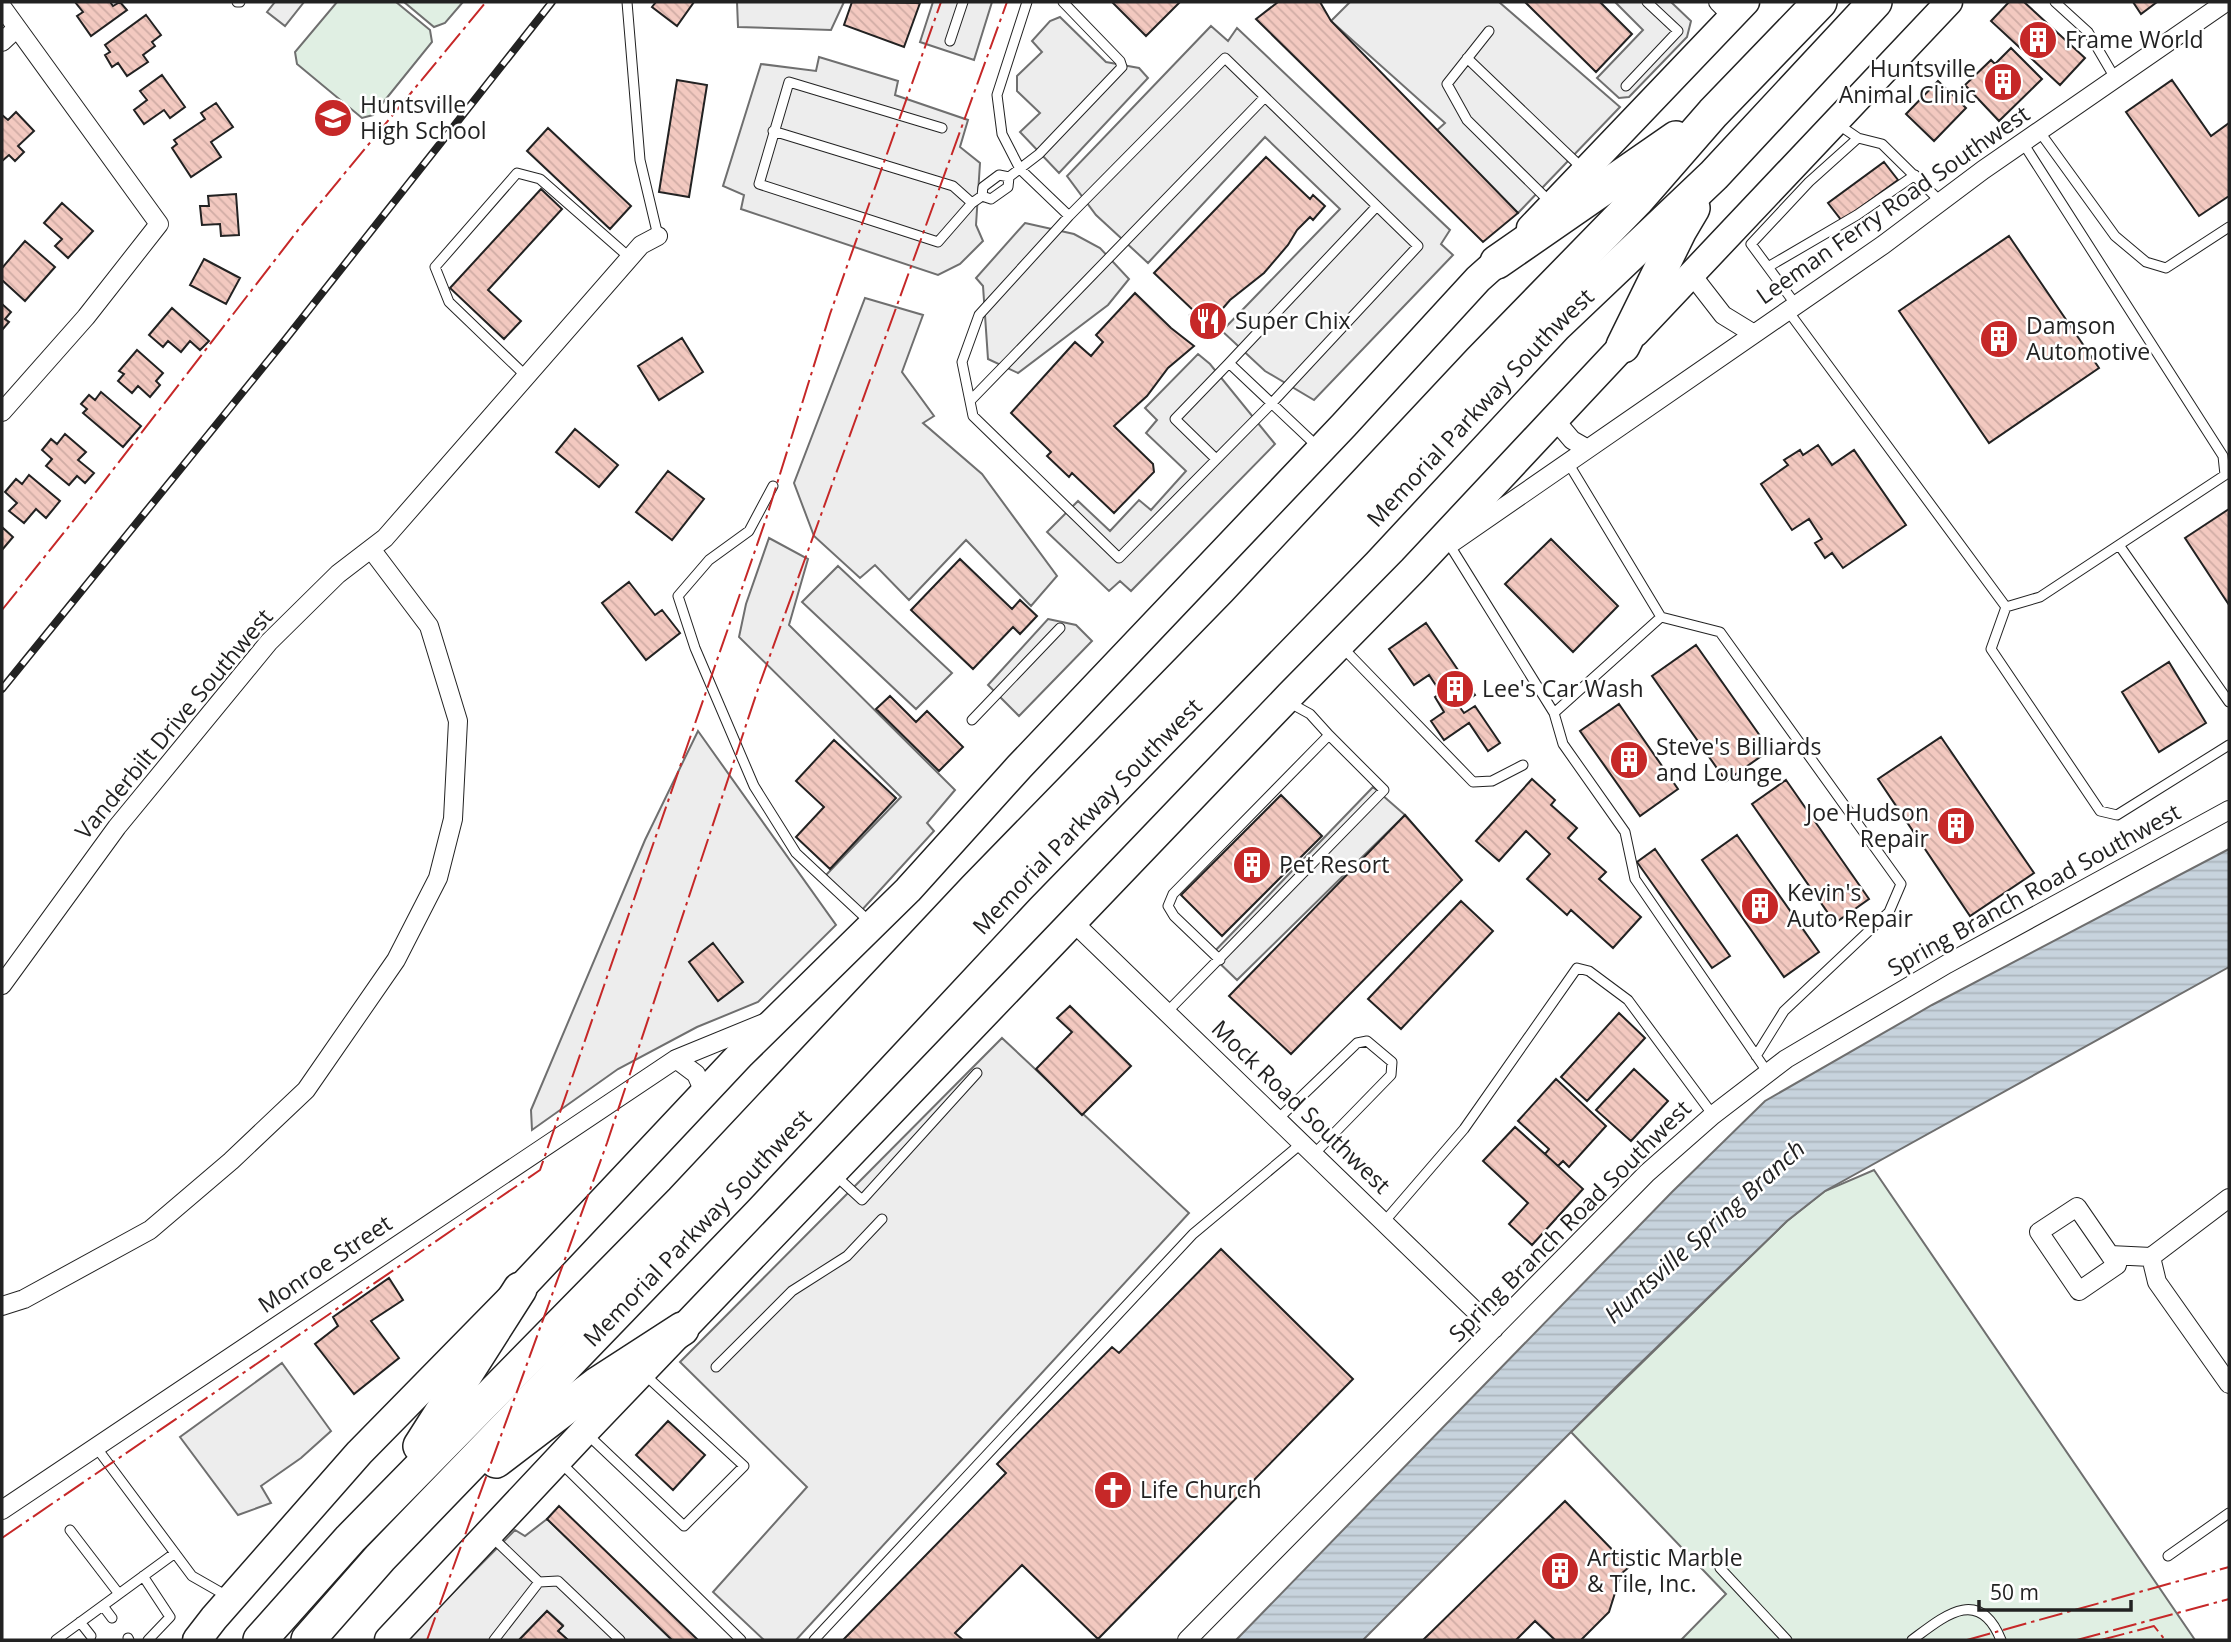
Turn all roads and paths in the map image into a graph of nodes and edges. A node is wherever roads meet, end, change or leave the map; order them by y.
1 (627, 2) edge
2 (963, 2) edge
3 (1027, 2) edge
4 (1063, 2) edge
5 (1647, 2) edge
6 (1820, 2) edge
7 (1875, 2) edge
8 (1949, 2) edge
9 (2055, 2) edge
10 (2226, 2) edge
11 (2, 7) edge
12 (1732, 7) edge
13 (17, 28) junction
14 (1489, 31) dead end
15 (950, 41) dead end
16 (2, 43) edge
17 (1467, 58) junction
18 (2115, 78) junction
19 (1626, 86) dead end
20 (1265, 97) junction
21 (1713, 113) junction
22 (1835, 123) junction
23 (942, 128) dead end
24 (773, 131) junction
25 (2039, 131) junction
26 (1858, 138) junction
27 (2022, 143) junction
28 (1020, 169) junction
29 (1584, 171) junction
30 (1714, 174) junction
31 (1915, 175) junction
32 (1010, 177) junction
33 (982, 197) junction
34 (1941, 202) junction
35 (972, 203) junction
36 (1552, 204) junction
37 (1377, 206) junction
38 (1069, 216) junction
39 (2229, 227) edge
40 (658, 236) joint
41 (1744, 236) junction
42 (630, 258) junction
43 (1497, 262) junction
44 (1768, 267) junction
45 (1692, 275) junction
46 (1792, 308) junction
47 (1754, 334) junction
48 (1623, 346) junction
49 (1229, 363) junction
50 (527, 377) junction
51 (970, 401) junction
52 (1272, 403) junction
53 (2, 412) edge
54 (1555, 420) junction
55 (1586, 448) junction
56 (1321, 449) junction
57 (1216, 459) junction
58 (1567, 461) junction
59 (2227, 475) edge
60 (773, 486) dead end
61 (1449, 544) junction
62 (2119, 545) junction
63 (371, 549) junction
64 (1413, 570) junction
65 (2006, 607) junction
66 (1661, 617) junction
67 (1060, 628) dead end
68 (1339, 644) junction
69 (1285, 700) junction
70 (2229, 702) edge
71 (1554, 713) junction
72 (972, 720) dead end
73 (1329, 734) junction
74 (2229, 745) edge
75 (1523, 765) dead end
76 (2229, 810) edge
77 (1073, 922) junction
78 (872, 925) junction
79 (1220, 960) junction
80 (2, 985) edge
81 (1168, 1012) junction
82 (780, 1016) junction
83 (1756, 1056) junction
84 (676, 1059) junction
85 (977, 1073) dead end
86 (1768, 1073) junction
87 (705, 1094) junction
88 (1713, 1115) junction
89 (1278, 1119) junction
90 (1308, 1148) junction
91 (832, 1173) junction
92 (2229, 1198) edge
93 (882, 1219) dead end
94 (1384, 1222) junction
95 (2110, 1255) junction
96 (2151, 1257) junction
97 (520, 1289) junction
98 (2, 1306) edge
99 (682, 1329) junction
100 (1494, 1329) junction
101 (716, 1367) dead end
102 (642, 1371) junction
103 (2229, 1384) edge
104 (584, 1432) junction
105 (96, 1447) junction
106 (558, 1460) junction
107 (379, 1509) junction
108 (2, 1510) edge
109 (2229, 1513) edge
110 (416, 1521) junction
111 (70, 1530) dead end
112 (489, 1534) junction
113 (175, 1553) junction
114 (2168, 1556) dead end
115 (1720, 1568) dead end
116 (143, 1576) junction
117 (539, 1582) junction
118 (119, 1594) junction
119 (231, 1598) junction
120 (103, 1606) junction
121 (112, 1618) dead end
122 (80, 1622) junction
123 (91, 1636) dead end
124 (62, 1638) edge
125 (148, 1640) edge
126 (197, 1640) edge
127 (260, 1640) edge
128 (307, 1640) edge
129 (389, 1640) edge
130 (494, 1640) edge
131 (620, 1640) edge
132 (741, 1640) edge
133 (814, 1640) edge
134 (1187, 1640) edge
135 (1787, 1640) edge
136 (1912, 1640) edge
137 (2001, 1640) edge

1 - 40 lane
2 - 15 lane
3 - 28 lane
4 - 28 lane
5 - 19 lane
6 - 21 highway, Memorial Parkway Southwest
7 - 30 highway, Memorial Parkway Southwest
8 - 22 main road
9 - 18 lane
10 - 18 street, Leeman Ferry Road Southwest
11 - 13 street
12 - 29 main road
13 - 16 street
13 - 53 street
14 - 17 lane
17 - 29 lane
17 - 36 lane
18 - 25 street, Leeman Ferry Road Southwest
20 - 37 lane
20 - 38 lane
20 - 51 lane
21 - 43 highway
21 - 107 highway, Memorial Parkway Southwest
22 - 26 lane
22 - 41 main road
23 - 24 lane
24 - 35 lane
24 - 35 lane
25 - 27 street, Leeman Ferry Road Southwest
25 - 39 lane
26 - 31 lane
26 - 41 lane
27 - 34 street, Leeman Ferry Road Southwest
27 - 59 lane
28 - 32 lane
28 - 38 lane
29 - 36 main road
30 - 48 highway
30 - 110 highway, Memorial Parkway Southwest
31 - 34 lane
31 - 44 lane
32 - 33 lane
32 - 33 lane
33 - 35 lane
34 - 46 street, Leeman Ferry Road Southwest
36 - 43 main road
37 - 49 lane
37 - 52 lane
38 - 51 lane
40 - 42 street, Vanderbilt Drive Southwest
41 - 44 lane
41 - 45 main road
42 - 50 street, Vanderbilt Drive Southwest
42 - 50 lane
43 - 56 main road
44 - 46 lane
45 - 47 street
45 - 48 main road
46 - 47 street, Leeman Ferry Road Southwest
46 - 65 lane
47 - 55 street, Leeman Ferry Road Southwest
48 - 54 main road
49 - 52 lane
49 - 57 lane
50 - 63 street, Vanderbilt Drive Southwest
51 - 57 lane
52 - 56 lane
52 - 57 lane
54 - 55 street
54 - 64 main road
55 - 58 street, Leeman Ferry Road Southwest
56 - 78 main road
58 - 61 street, Leeman Ferry Road Southwest
58 - 66 lane
59 - 62 lane
60 - 78 lane
61 - 64 street, Leeman Ferry Road Southwest
61 - 71 lane
62 - 65 lane
62 - 70 lane
63 - 80 street, Vanderbilt Drive Southwest
63 - 98 street
64 - 68 main road
65 - 74 lane
66 - 71 lane
66 - 83 lane
67 - 72 lane
68 - 69 main road
68 - 75 lane
69 - 73 lane
69 - 77 main road
71 - 83 lane
73 - 79 lane
73 - 79 lane
76 - 86 street, Spring Branch Road Southwest
77 - 81 street, Mock Road Southwest
77 - 91 main road
78 - 82 main road
79 - 81 lane
81 - 89 street, Mock Road Southwest
82 - 84 street, Monroe Street
82 - 87 main road
83 - 86 lane
84 - 87 street
84 - 105 street, Monroe Street
85 - 91 lane
86 - 88 street, Spring Branch Road Southwest
87 - 97 main road
88 - 94 lane
88 - 100 street, Spring Branch Road Southwest
89 - 90 street, Mock Road Southwest
89 - 90 lane
90 - 94 street, Mock Road Southwest
90 - 133 lane
91 - 99 main road
92 - 96 street
93 - 101 lane
94 - 100 street, Mock Road Southwest
95 - 95 street
95 - 96 street
96 - 103 street
97 - 107 highway
97 - 119 main road
99 - 102 main road
99 - 110 highway
100 - 134 street, Spring Branch Road Southwest
102 - 104 main road
102 - 104 lane
104 - 106 main road
105 - 108 street, Monroe Street
105 - 113 lane
106 - 112 main road
106 - 132 lane
107 - 127 highway, Memorial Parkway Southwest
109 - 114 lane
110 - 128 highway, Memorial Parkway Southwest
111 - 118 lane
112 - 117 lane
112 - 129 main road
113 - 116 lane
113 - 119 lane
115 - 135 lane
116 - 118 lane
116 - 125 lane
117 - 130 lane
117 - 131 lane
118 - 120 lane
119 - 126 main road
120 - 121 lane
120 - 122 lane
122 - 123 lane
122 - 124 lane
136 - 137 lane

